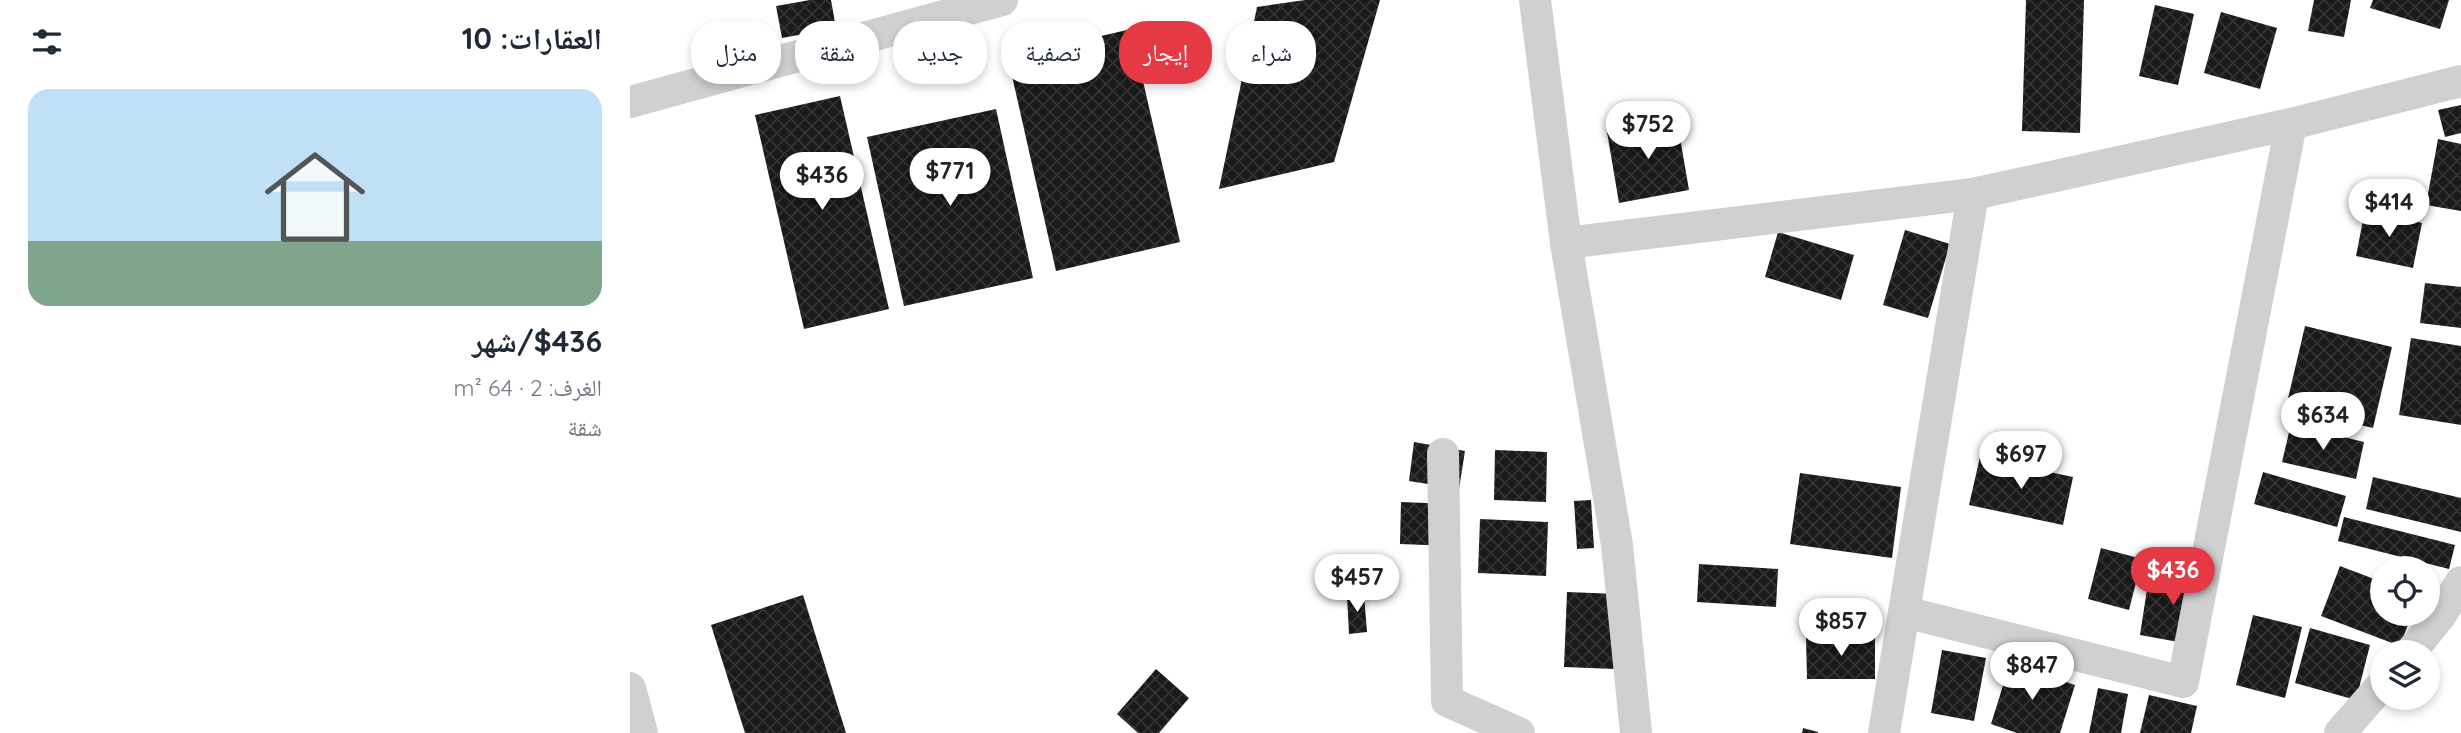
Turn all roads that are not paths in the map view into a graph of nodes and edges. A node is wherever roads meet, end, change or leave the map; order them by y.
1 (1002, 0) edge
2 (1535, 0) edge
3 (2461, 81) edge
4 (630, 102) edge
5 (2291, 124) junction
6 (1973, 194) junction
7 (1566, 243) junction
8 (1443, 454) dead end
9 (2461, 582) edge
10 (1905, 612) junction
11 (2420, 640) edge
12 (630, 688) edge
13 (2370, 699) edge
14 (642, 733) edge
15 (1519, 733) edge
16 (1636, 733) edge
17 (1884, 733) edge
18 (2340, 733) edge

1 - 4 street
2 - 7 street
3 - 5 street
5 - 6 street
5 - 10 street
6 - 7 street
6 - 10 street
7 - 16 street
8 - 15 street
9 - 11 street
10 - 17 street
12 - 14 street
13 - 18 street

